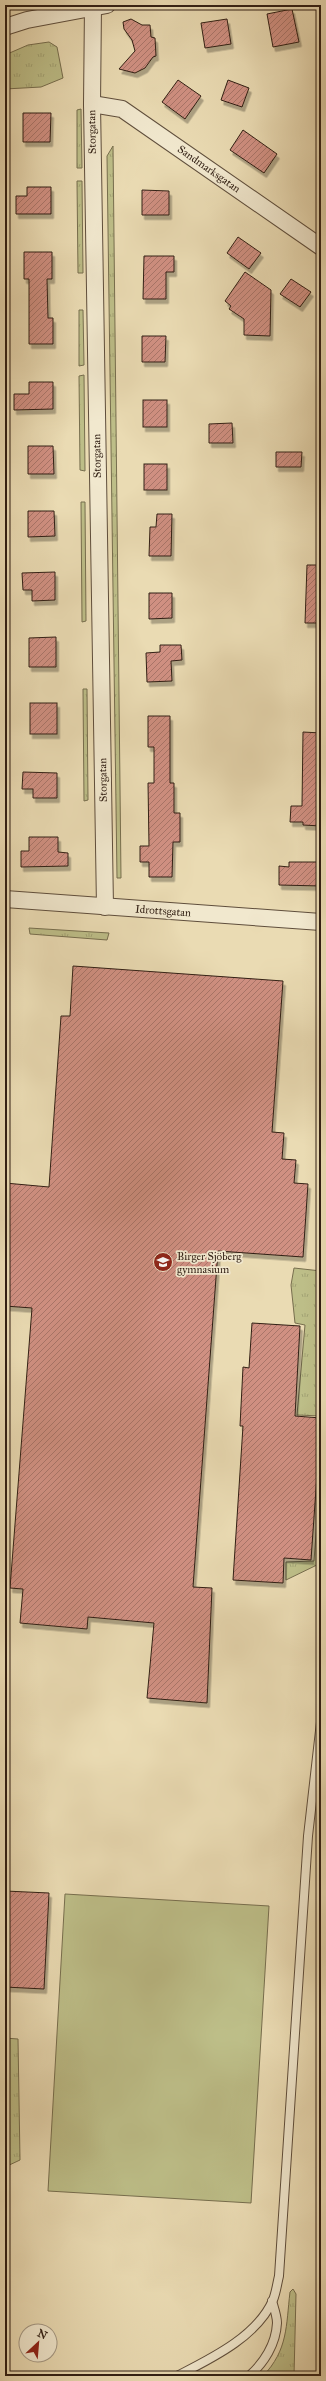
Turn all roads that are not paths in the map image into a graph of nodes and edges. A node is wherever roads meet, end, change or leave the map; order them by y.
1 (97, 6) edge
2 (5, 27) edge
3 (92, 104) junction
4 (321, 247) edge
5 (5, 899) edge
6 (105, 907) junction
7 (321, 922) edge
8 (321, 1722) edge
9 (272, 2301) junction
10 (177, 2376) edge
11 (249, 2376) edge

1 - 2 street
1 - 3 street, Storgatan
3 - 4 street, Sandmarksgatan
3 - 6 street, Storgatan
5 - 6 street, Idrottsgatan
6 - 7 street, Idrottsgatan
8 - 9 lane
9 - 10 lane
9 - 11 lane

